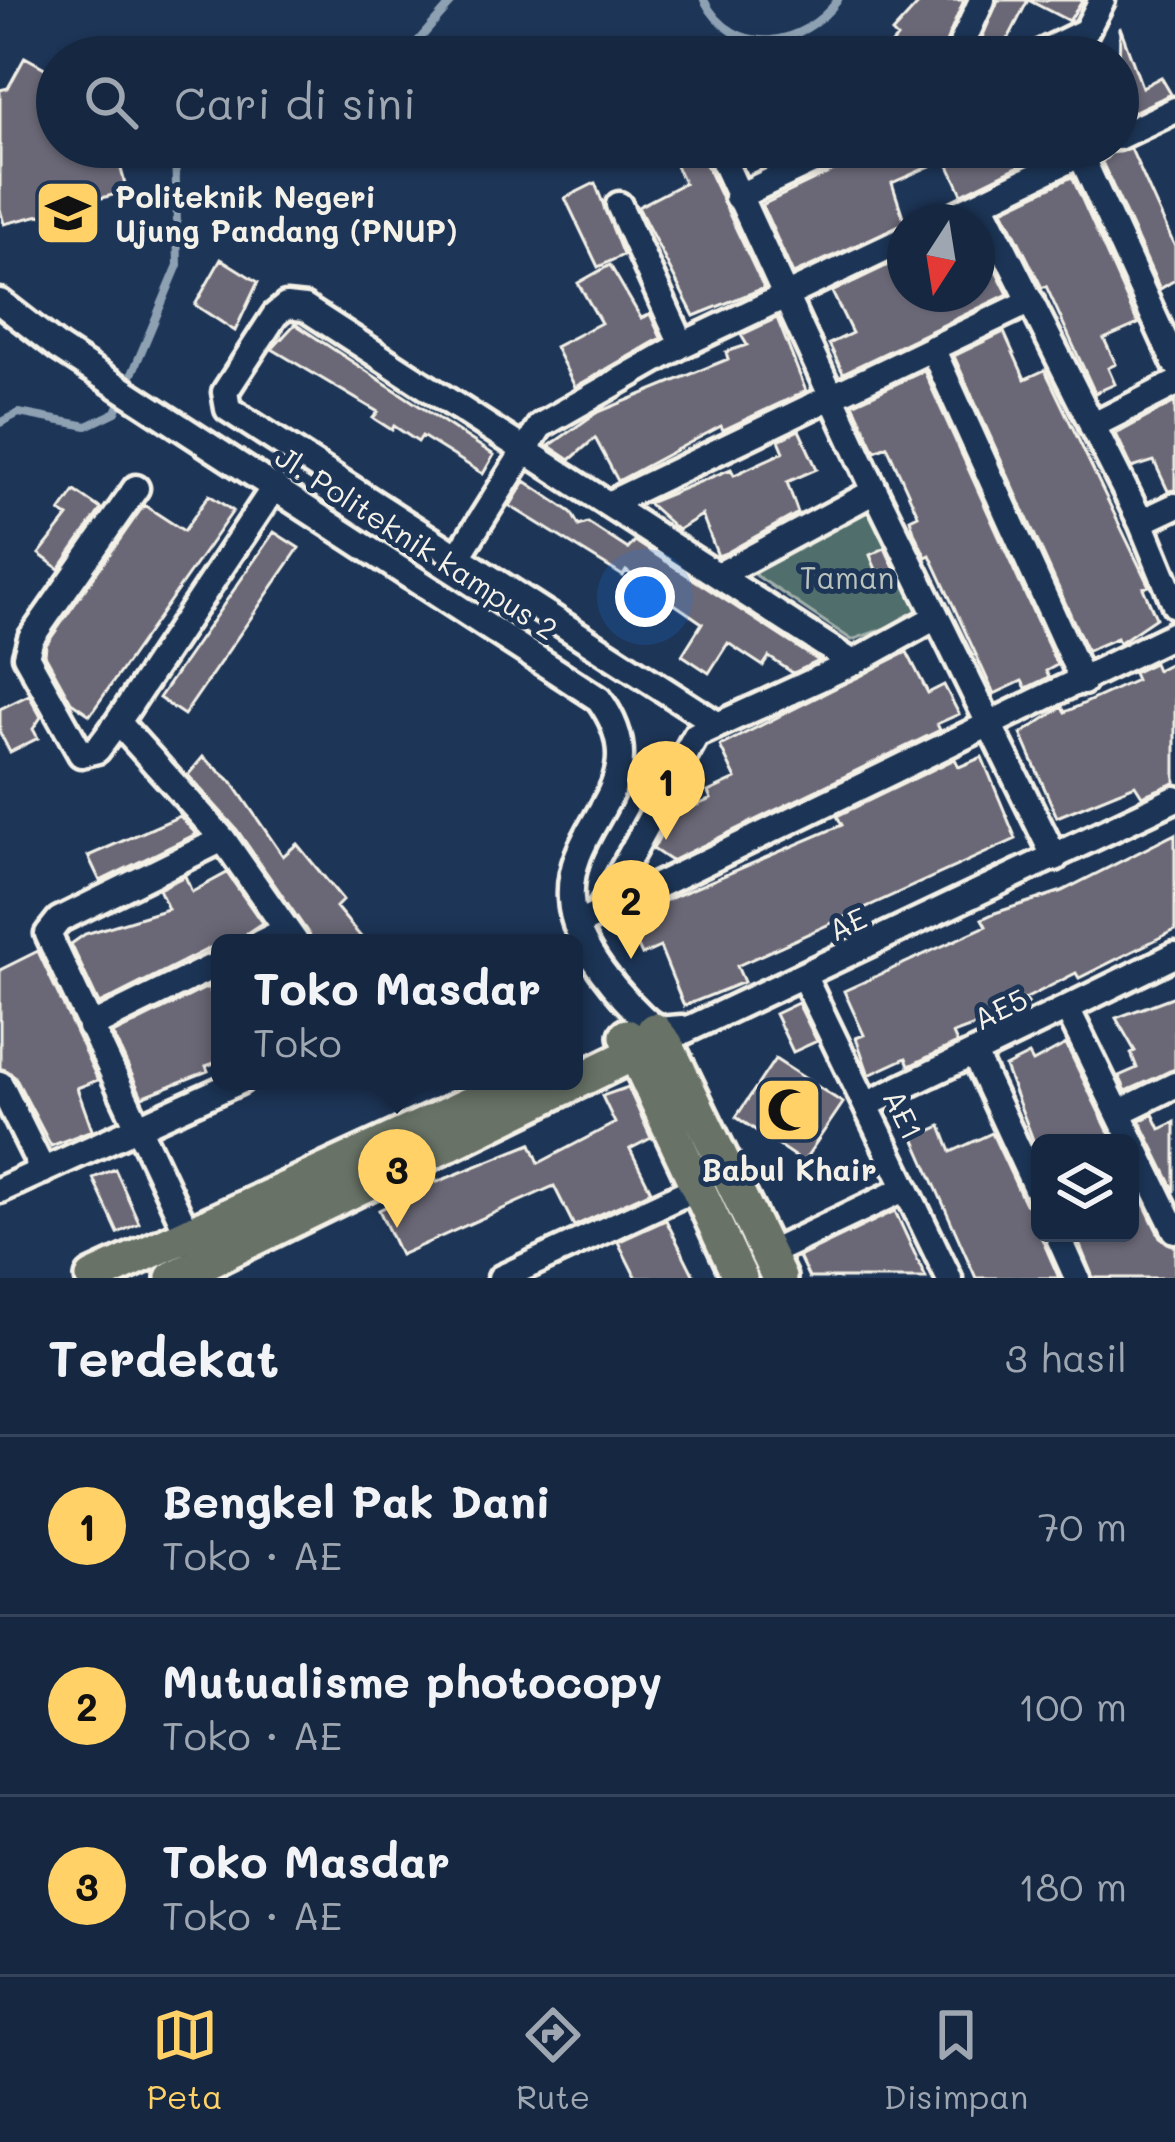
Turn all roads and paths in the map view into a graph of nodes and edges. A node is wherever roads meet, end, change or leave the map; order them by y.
1 (982, 0) edge
2 (1102, 0) edge
3 (966, 36) edge
4 (1076, 36) edge
5 (1175, 110) edge
6 (1139, 126) edge
7 (725, 168) edge
8 (798, 168) edge
9 (1048, 168) edge
10 (1092, 168) edge
11 (737, 197) junction
12 (981, 203) joint
13 (619, 205) dead end
14 (887, 248) edge
15 (785, 296) junction
16 (1031, 301) junction
17 (0, 302) edge
18 (682, 345) junction
19 (932, 348) junction
20 (1175, 362) edge
21 (1175, 384) edge
22 (832, 395) junction
23 (1092, 426) junction
24 (524, 449) junction
25 (275, 486) junction
26 (136, 488) dead end
27 (875, 491) junction
28 (610, 503) junction
29 (1175, 506) edge
30 (1141, 522) junction
31 (460, 555) junction
32 (719, 575) junction
33 (1175, 605) edge
34 (936, 617) junction
35 (1175, 634) edge
36 (853, 663) junction
37 (1083, 682) junction
38 (118, 722) junction
39 (716, 724) junction
40 (988, 725) junction
41 (1175, 799) edge
42 (223, 839) junction
43 (1055, 858) junction
44 (600, 910) junction
45 (576, 925) junction
46 (290, 934) edge
47 (582, 934) edge
48 (583, 935) edge
49 (1175, 955) edge
50 (211, 967) edge
51 (804, 977) junction
52 (1066, 1008) junction
53 (91, 1027) junction
54 (649, 1032) junction
55 (974, 1054) junction
56 (583, 1055) edge
57 (583, 1065) edge
58 (0, 1084) edge
59 (1175, 1085) edge
60 (220, 1090) edge
61 (504, 1090) edge
62 (535, 1090) edge
63 (866, 1105) junction
64 (1120, 1112) junction
65 (140, 1127) junction
66 (43, 1171) junction
67 (1031, 1178) edge
68 (696, 1188) junction
69 (906, 1188) junction
70 (0, 1190) edge
71 (1175, 1230) edge
72 (1061, 1242) edge
73 (193, 1263) edge
74 (773, 1266) edge
75 (93, 1278) edge
76 (501, 1278) edge
77 (740, 1278) edge
78 (950, 1278) edge
79 (1077, 1278) edge

1 - 3 street
2 - 4 street
5 - 6 street
7 - 11 street
8 - 11 street
9 - 12 street
10 - 20 street
11 - 15 street
12 - 16 street
13 - 18 street
14 - 15 street
15 - 18 street
15 - 22 street
16 - 19 street
16 - 23 street
17 - 25 street, Jl. Politeknik kampus 2
18 - 24 street
19 - 22 street
19 - 37 street
21 - 23 street
22 - 27 street
22 - 28 street
23 - 30 street
24 - 28 street
24 - 31 street
24 - 31 street
25 - 38 street
25 - 45 street, Jl. Politeknik kampus 2
26 - 38 street
27 - 32 street
27 - 34 street
28 - 32 street
29 - 30 street
30 - 33 street
31 - 39 street
32 - 36 street
34 - 36 street
34 - 40 street
35 - 37 street
36 - 39 street
37 - 40 street
38 - 42 street
39 - 44 street
40 - 43 street
40 - 44 street
41 - 43 street, AE
42 - 46 street
42 - 53 street
43 - 51 street, AE
44 - 45 street
45 - 47 street
48 - 54 street
49 - 52 street
50 - 53 street
51 - 54 street, AE
51 - 63 street, AE1
52 - 55 street, AE5
52 - 64 street, AE5
53 - 65 street
54 - 56 main road
54 - 57 main road
54 - 68 main road
54 - 74 main road
55 - 63 street, AE5
55 - 67 street
58 - 66 street
59 - 64 street
60 - 65 street
61 - 73 main road
62 - 73 main road
63 - 69 street, AE1
64 - 71 street, AE5
65 - 66 street
65 - 73 street
66 - 70 street
68 - 76 street
68 - 77 main road
69 - 74 street
69 - 78 street, AE1
72 - 79 street
73 - 75 main road

